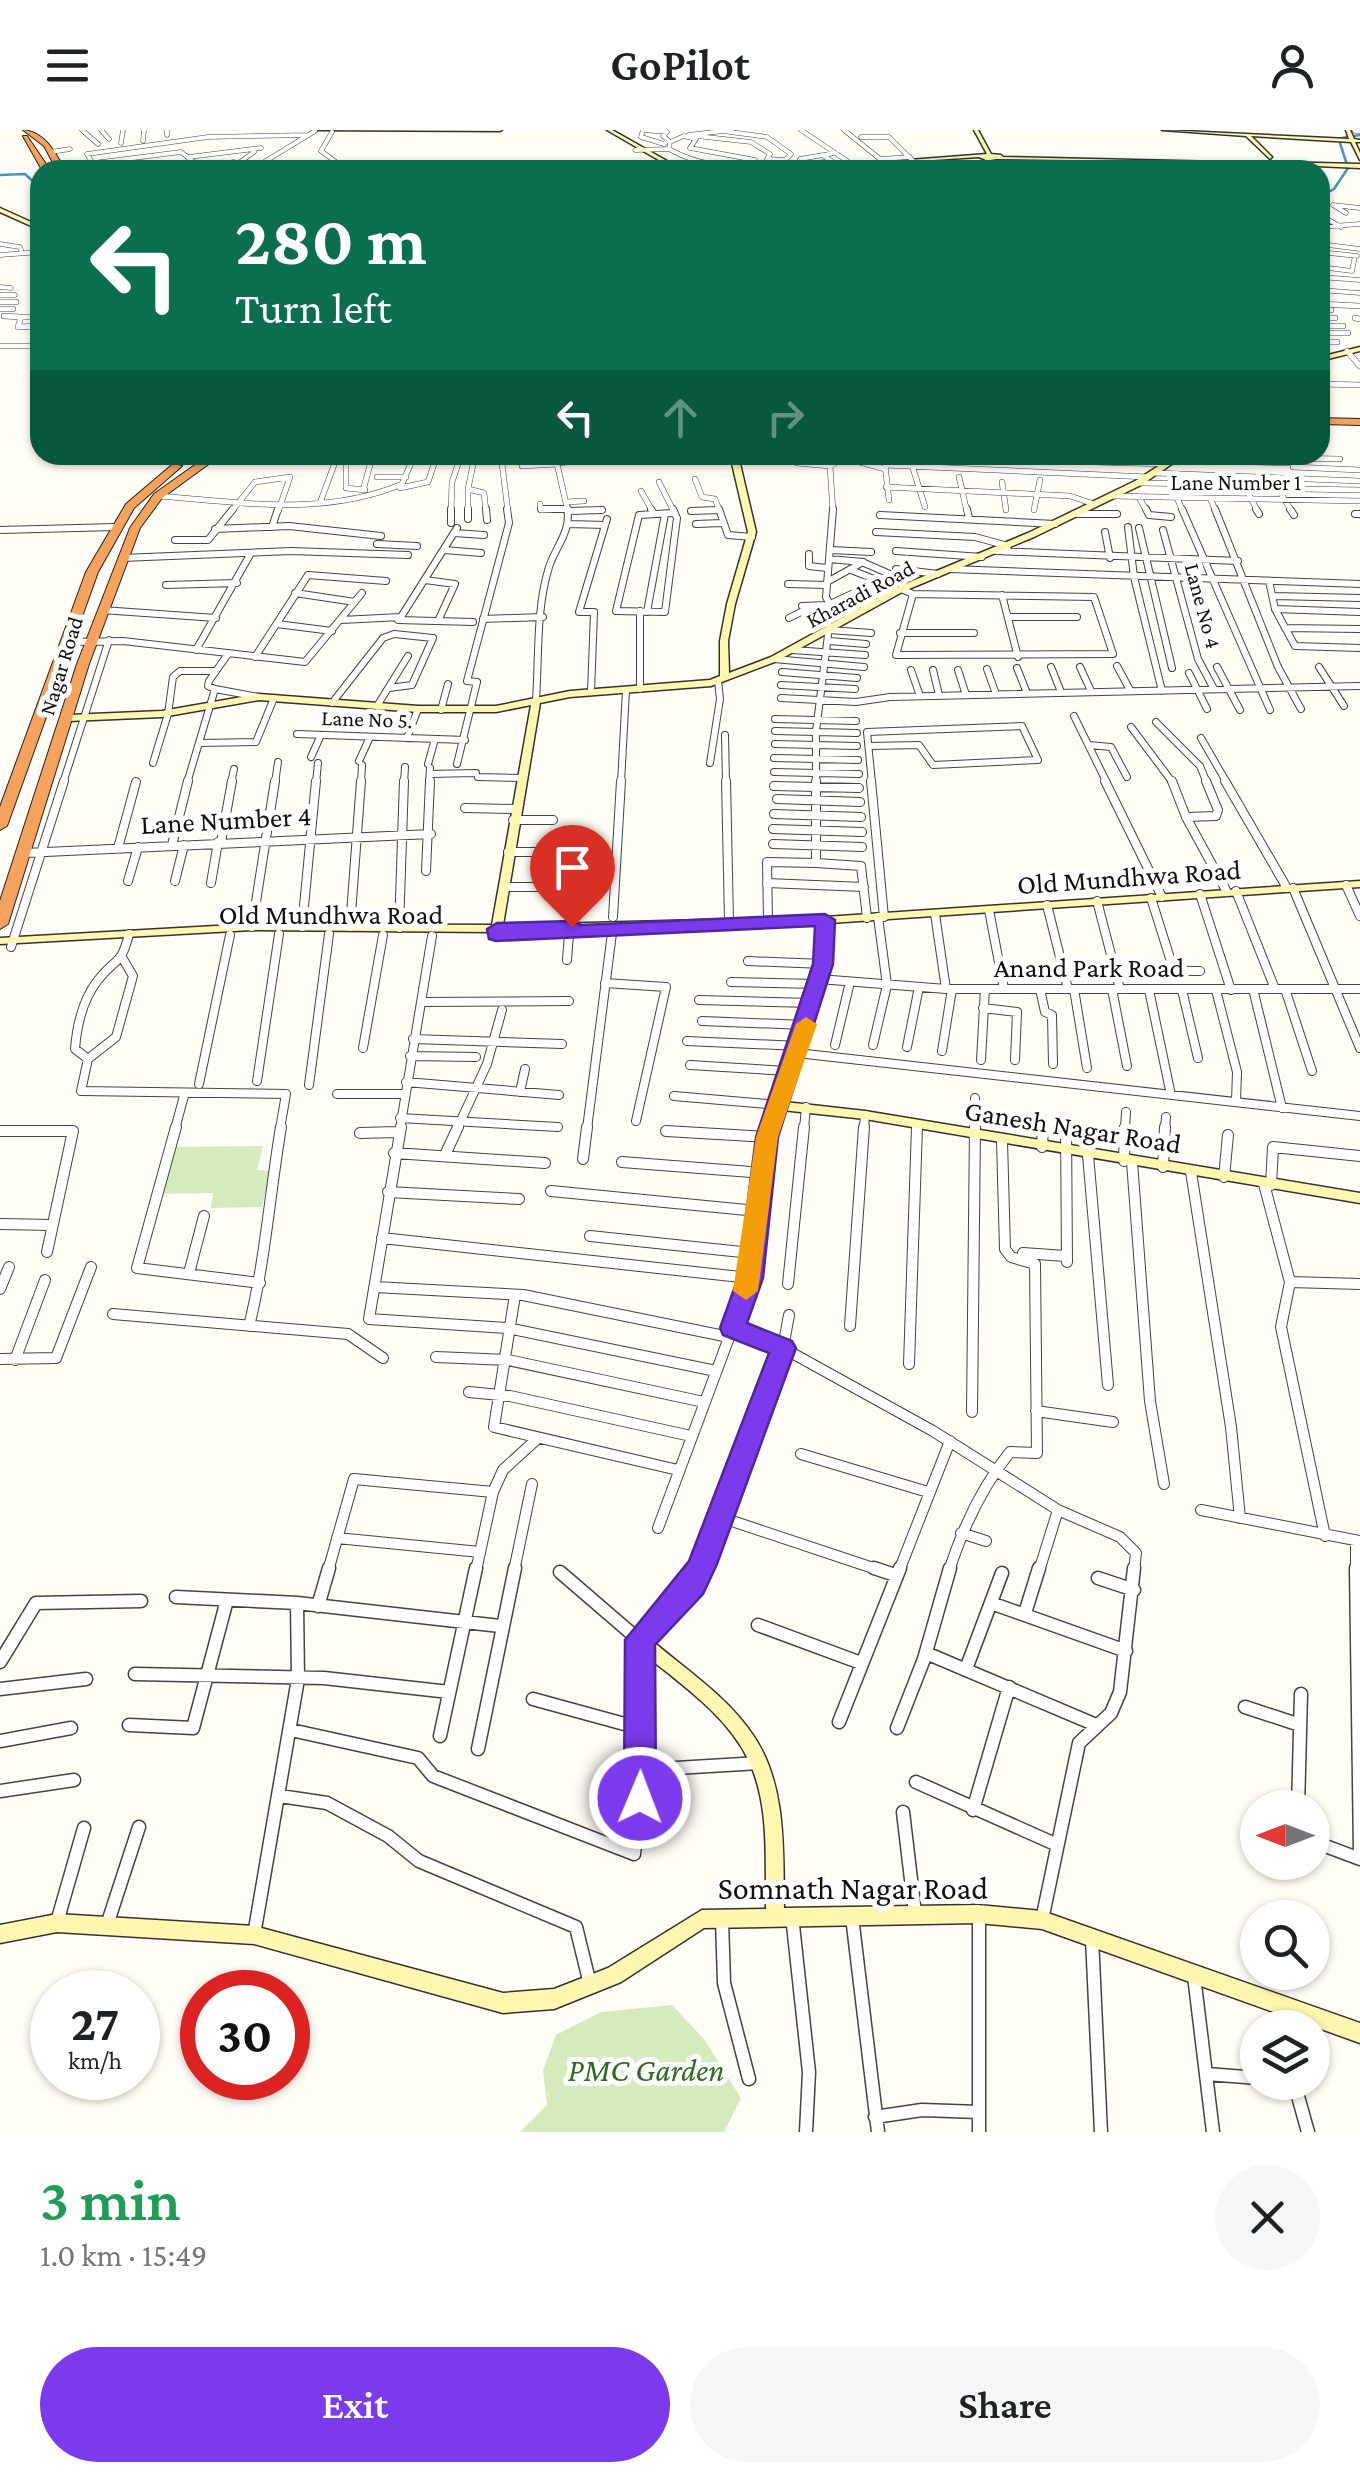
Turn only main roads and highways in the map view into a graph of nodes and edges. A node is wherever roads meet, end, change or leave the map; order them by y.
1 (15, 130) edge
2 (27, 131) edge
3 (34, 146) junction
4 (48, 148) junction
5 (50, 160) edge
6 (53, 160) edge
7 (1330, 418) edge
8 (1360, 420) edge
9 (179, 465) edge
10 (192, 465) edge
11 (202, 465) edge
12 (119, 522) junction
13 (114, 580) junction
14 (88, 582) junction
15 (60, 743) junction
16 (28, 744) junction
17 (0, 826) edge
18 (0, 924) edge

1 - 3 highway
2 - 4 highway
3 - 4 highway
3 - 5 highway
4 - 6 highway
7 - 8 highway
9 - 12 highway, Nagar Road
10 - 12 highway
11 - 13 highway, Nagar Road
12 - 14 highway, Nagar Road
13 - 14 highway
13 - 15 highway, Nagar Road
14 - 16 highway, Nagar Road
15 - 16 highway
15 - 18 highway, Nagar Road
16 - 17 highway, Nagar Road

